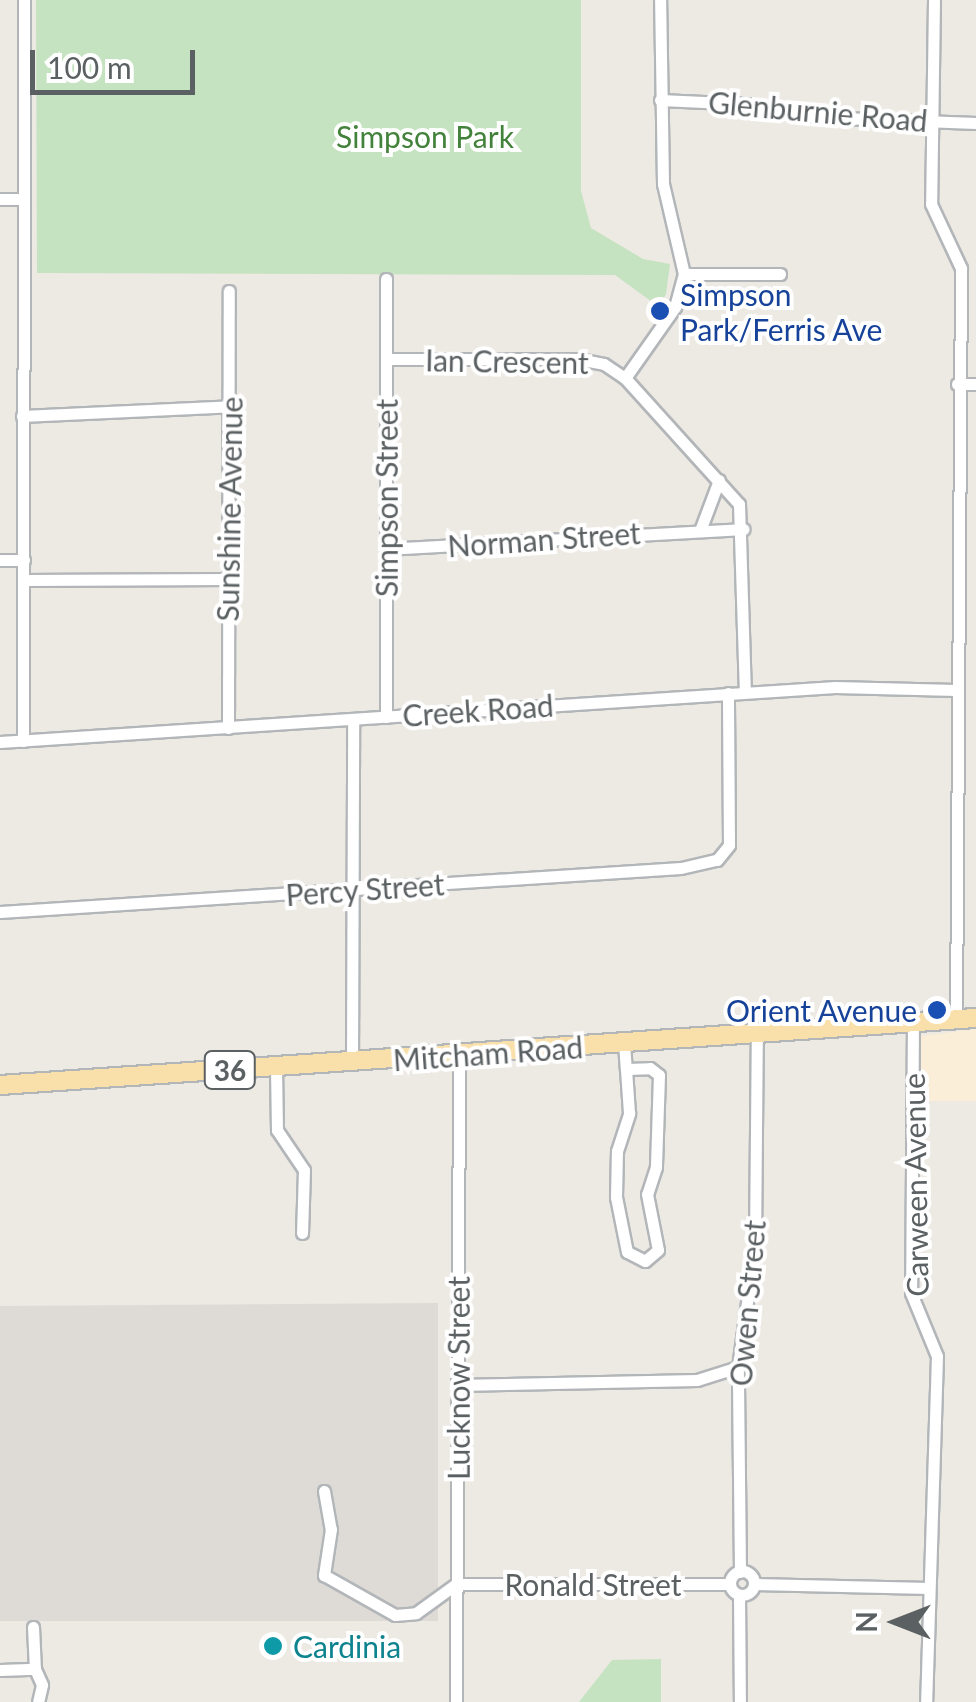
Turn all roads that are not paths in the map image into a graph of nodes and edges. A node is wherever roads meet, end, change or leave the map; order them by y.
1 (24, 0) edge
2 (660, 0) edge
3 (934, 0) edge
4 (660, 100) junction
5 (931, 121) junction
6 (976, 123) edge
7 (0, 198) edge
8 (23, 199) junction
9 (684, 274) junction
10 (780, 274) dead end
11 (386, 279) dead end
12 (229, 291) dead end
13 (386, 359) junction
14 (625, 378) junction
15 (957, 384) junction
16 (976, 384) edge
17 (231, 406) junction
18 (22, 416) junction
19 (719, 480) junction
20 (701, 528) junction
21 (744, 530) junction
22 (386, 549) junction
23 (0, 560) edge
24 (24, 560) junction
25 (228, 579) junction
26 (24, 580) junction
27 (956, 690) junction
28 (745, 692) junction
29 (728, 693) junction
30 (386, 716) junction
31 (353, 719) junction
32 (228, 728) junction
33 (24, 741) junction
34 (0, 742) edge
35 (352, 890) junction
36 (0, 912) edge
37 (976, 1018) edge
38 (956, 1020) junction
39 (913, 1022) junction
40 (757, 1035) junction
41 (624, 1043) junction
42 (459, 1054) junction
43 (352, 1062) junction
44 (276, 1068) junction
45 (626, 1069) junction
46 (0, 1086) edge
47 (302, 1233) dead end
48 (738, 1367) junction
49 (458, 1385) junction
50 (324, 1491) dead end
51 (740, 1572) junction
52 (456, 1584) junction
53 (730, 1584) junction
54 (754, 1584) junction
55 (929, 1588) junction
56 (740, 1595) junction
57 (33, 1627) dead end
58 (35, 1669) junction
59 (0, 1670) edge
60 (38, 1702) edge
61 (456, 1702) edge
62 (740, 1702) edge
63 (926, 1702) edge

1 - 8 street
2 - 4 street
3 - 5 street
4 - 5 street, Glenburnie Road
4 - 9 street
5 - 6 street, Glenburnie Road
5 - 15 street
7 - 8 street
8 - 18 street
9 - 10 street
9 - 14 street
11 - 13 street, Simpson Street
12 - 17 street, Sunshine Avenue
13 - 14 street, Ian Crescent
13 - 22 street, Simpson Street
14 - 19 street, Ian Crescent
15 - 16 street
15 - 27 street
17 - 18 street
17 - 25 street, Sunshine Avenue
18 - 24 street
19 - 20 street
19 - 21 street, Ian Crescent
20 - 21 street, Norman Street
20 - 22 street, Norman Street
21 - 28 street, Ian Crescent
22 - 30 street, Simpson Street
23 - 24 street
24 - 26 street
25 - 26 street
25 - 32 street, Sunshine Avenue
26 - 33 street
27 - 28 street, Creek Road
27 - 38 street
28 - 29 street, Creek Road
29 - 30 street, Creek Road
29 - 35 street, Percy Street
30 - 31 street, Creek Road
31 - 32 street, Creek Road
31 - 35 street
32 - 33 street, Creek Road
33 - 34 street, Creek Road
35 - 36 street, Percy Street
35 - 43 street
37 - 38 main road, Mitcham Road / 36
38 - 39 main road, Mitcham Road / 36
39 - 40 main road, Mitcham Road / 36
39 - 55 street, Carween Avenue
40 - 41 main road, Mitcham Road / 36
40 - 48 street, Owen Street
41 - 42 main road, Mitcham Road / 36
41 - 45 street
42 - 43 main road, Mitcham Road / 36
42 - 49 street, Lucknow Street
43 - 44 main road, Mitcham Road / 36
44 - 46 main road, Mitcham Road / 36
44 - 47 street
45 - 45 street
48 - 49 street
48 - 51 street, Owen Street
49 - 52 street, Lucknow Street
50 - 52 street
51 - 53 street
51 - 54 street
52 - 53 street, Ronald Street
52 - 61 street, Lucknow Street
53 - 56 street
54 - 55 street
54 - 56 street
55 - 63 street, Carween Avenue
56 - 62 street
57 - 58 street
58 - 59 street
58 - 60 street

